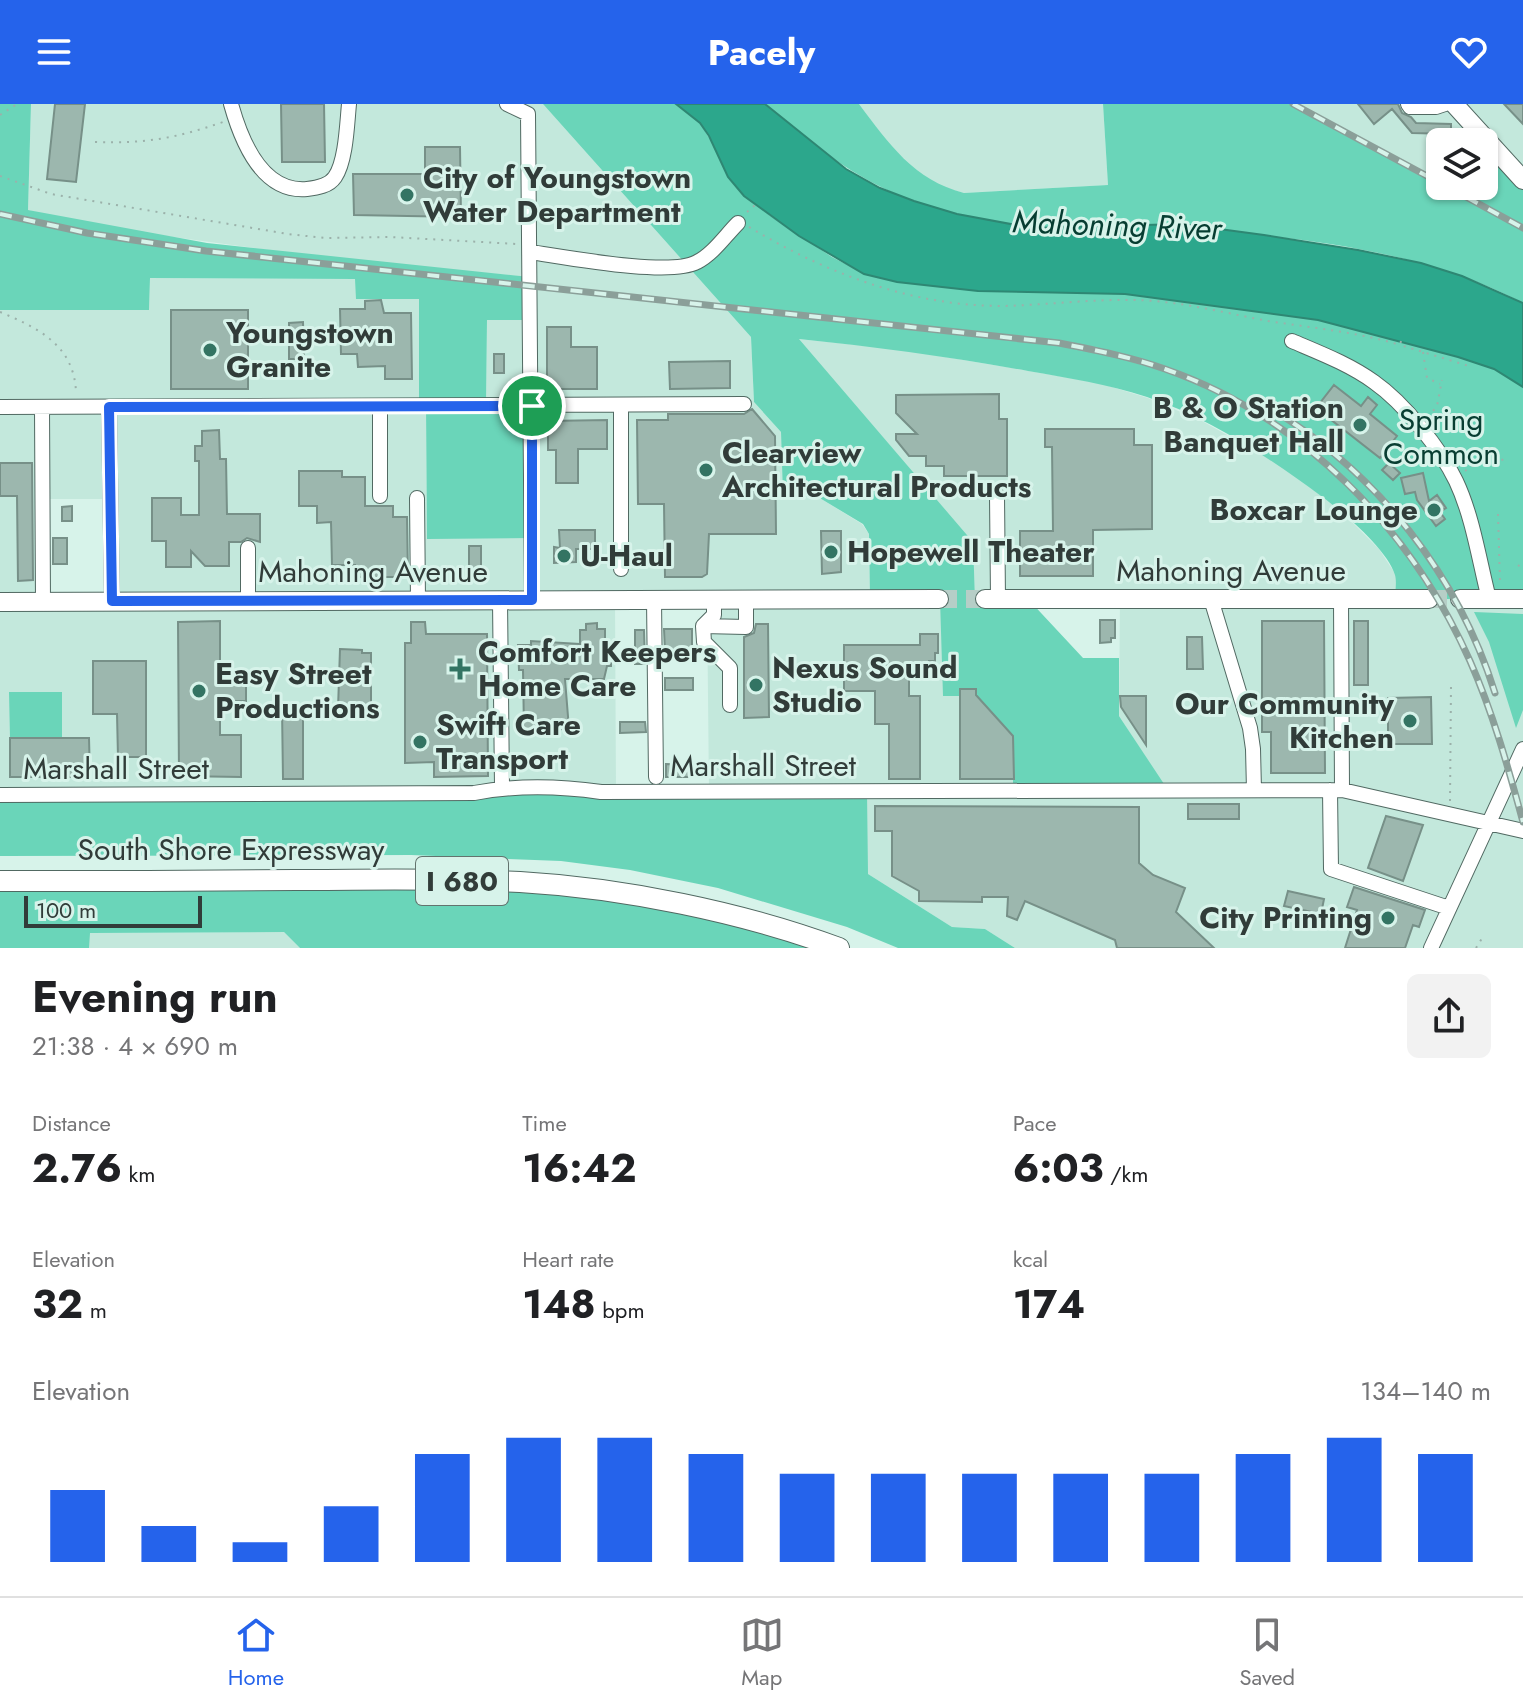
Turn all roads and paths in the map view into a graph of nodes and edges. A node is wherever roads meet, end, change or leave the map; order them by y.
1 (17, 104) edge
2 (349, 104) edge
3 (507, 104) edge
4 (1408, 104) edge
5 (1445, 104) edge
6 (1454, 104) edge
7 (234, 111) edge
8 (0, 115) edge
9 (95, 142) dead end
10 (0, 176) edge
11 (1523, 180) edge
12 (742, 224) joint
13 (530, 248) junction
14 (0, 312) edge
15 (1292, 341) dead end
16 (1423, 352) junction
17 (1469, 366) dead end
18 (744, 404) dead end
19 (621, 405) junction
20 (380, 406) junction
21 (532, 406) junction
22 (0, 407) edge
23 (42, 407) junction
24 (76, 407) junction
25 (109, 407) junction
26 (1417, 426) junction
27 (1508, 460) dead end
28 (1454, 478) junction
29 (997, 495) dead end
30 (380, 496) dead end
31 (417, 498) dead end
32 (1498, 514) dead end
33 (248, 548) dead end
34 (1518, 565) dead end
35 (621, 569) dead end
36 (1523, 569) edge
37 (1500, 582) dead end
38 (654, 599) junction
39 (714, 599) junction
40 (746, 599) junction
41 (939, 599) tunnel mouth
42 (991, 599) joint
43 (1211, 599) junction
44 (1429, 599) tunnel mouth
45 (1460, 599) tunnel mouth
46 (1489, 599) junction
47 (1523, 599) edge
48 (418, 600) junction
49 (500, 600) junction
50 (532, 600) junction
51 (1341, 600) junction
52 (112, 601) junction
53 (248, 601) junction
54 (0, 602) edge
55 (43, 602) junction
56 (703, 626) junction
57 (1451, 687) dead end
58 (730, 705) dead end
59 (1523, 749) edge
60 (656, 777) dead end
61 (502, 787) junction
62 (1254, 790) junction
63 (1336, 790) junction
64 (0, 795) edge
65 (1450, 814) junction
66 (1489, 823) junction
67 (1523, 831) edge
68 (0, 881) edge
69 (1449, 908) junction
70 (1484, 935) dead end
71 (839, 948) edge
72 (1431, 948) edge
73 (1476, 948) edge

1 - 8 path
2 - 7 street
3 - 13 street
4 - 5 street
6 - 11 main road
7 - 9 path
10 - 13 path
12 - 13 street
12 - 16 path
13 - 21 street
14 - 24 path
15 - 26 street
16 - 17 path
16 - 26 path
18 - 19 street
19 - 21 street
19 - 35 street
20 - 21 street
20 - 25 street
20 - 30 street
21 - 50 street
22 - 23 street
23 - 24 street
23 - 55 street
24 - 25 street
25 - 52 street
26 - 28 street
27 - 28 path
28 - 46 street
29 - 42 street
31 - 48 street
32 - 37 path
33 - 53 street
34 - 36 path
38 - 39 main road, Mahoning Avenue
38 - 50 main road, Mahoning Avenue
38 - 60 street
39 - 40 main road, Mahoning Avenue
39 - 56 street
40 - 41 main road, Mahoning Avenue
40 - 56 street
42 - 43 main road, Mahoning Avenue
43 - 51 main road, Mahoning Avenue
43 - 62 street
44 - 51 main road, Mahoning Avenue
45 - 46 main road
46 - 47 main road
48 - 49 main road, Mahoning Avenue
48 - 53 main road, Mahoning Avenue
49 - 50 main road, Mahoning Avenue
49 - 61 street
51 - 63 street
52 - 53 main road, Mahoning Avenue
52 - 55 main road, Mahoning Avenue
54 - 55 main road, Mahoning Avenue
56 - 58 street
57 - 65 path
59 - 66 street
61 - 62 street, Marshall Street
61 - 64 street, Marshall Street
62 - 63 street, Marshall Street
63 - 65 street, Marshall Street
63 - 69 street
65 - 66 street, Marshall Street
66 - 67 street, Marshall Street
66 - 69 street
68 - 71 highway, South Shore Expressway / I 680
69 - 72 street
70 - 73 path

